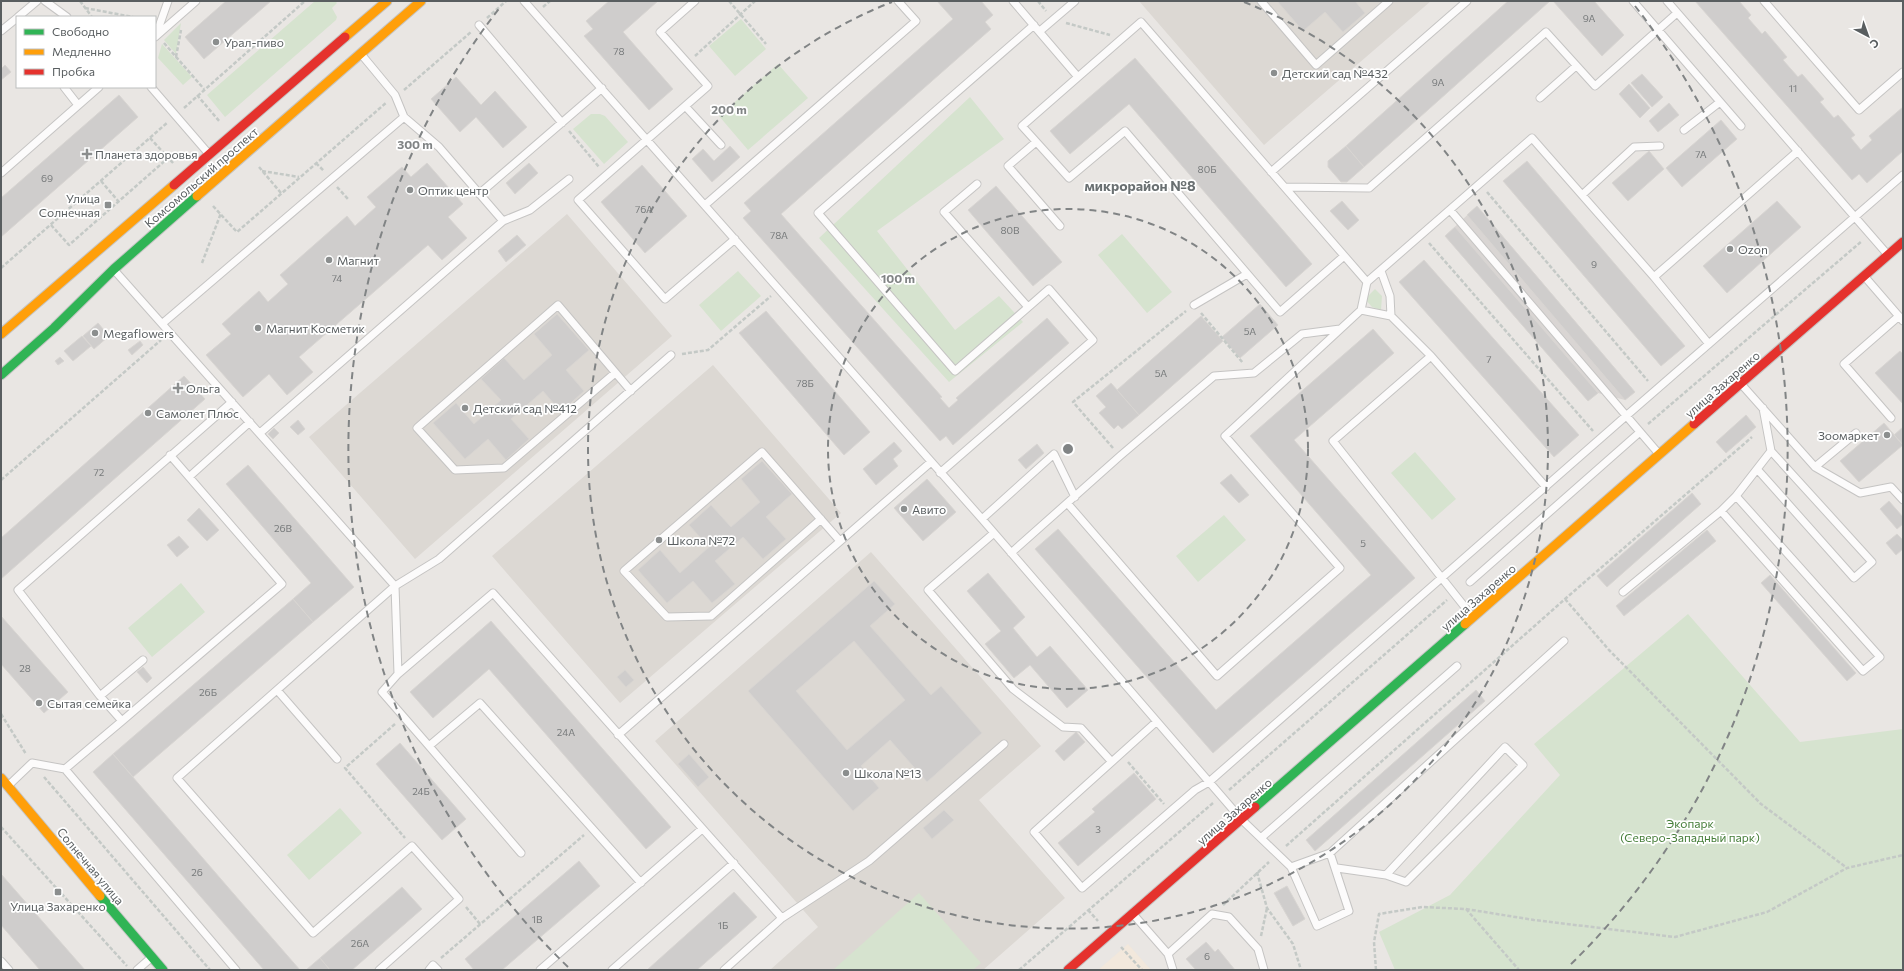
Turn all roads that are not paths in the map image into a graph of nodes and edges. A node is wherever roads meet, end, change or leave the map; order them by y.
1 (37, 1) edge
2 (45, 1) edge
3 (168, 1) edge
4 (196, 1) edge
5 (388, 1) edge
6 (421, 1) edge
7 (524, 1) edge
8 (695, 1) edge
9 (898, 1) edge
10 (1012, 1) edge
11 (1075, 1) edge
12 (1261, 1) edge
13 (1389, 1) edge
14 (1466, 1) edge
15 (1633, 1) edge
16 (1667, 1) edge
17 (1764, 1) edge
18 (1677, 13) junction
19 (19, 16) edge
20 (66, 16) edge
21 (16, 19) edge
22 (479, 25) road end
23 (1034, 25) junction
24 (1658, 30) junction
25 (1, 32) edge
26 (1040, 32) junction
27 (156, 37) edge
28 (361, 54) junction
29 (1576, 66) junction
30 (1903, 72) edge
31 (1078, 77) junction
32 (65, 88) edge
33 (98, 88) edge
34 (152, 88) edge
35 (602, 88) junction
36 (284, 90) junction
37 (1540, 98) dead end
38 (1720, 102) junction
39 (78, 105) junction
40 (685, 106) junction
41 (404, 117) junction
42 (562, 123) junction
43 (1741, 126) dead end
44 (1684, 130) dead end
45 (272, 132) junction
46 (646, 140) junction
47 (1036, 142) junction
48 (721, 144) dead end
49 (1660, 146) dead end
50 (1798, 151) junction
51 (217, 164) junction
52 (1271, 172) junction
53 (1, 173) edge
54 (1903, 175) edge
55 (569, 179) dead end
56 (977, 184) dead end
57 (1285, 187) junction
58 (479, 194) junction
59 (1582, 195) junction
60 (705, 206) junction
61 (1450, 210) junction
62 (1854, 216) junction
63 (503, 221) junction
64 (1060, 226) dead end
65 (735, 239) junction
66 (1903, 242) edge
67 (1888, 255) junction
68 (1344, 256) junction
69 (114, 269) junction
70 (1381, 271) junction
71 (1247, 274) junction
72 (1864, 276) junction
73 (1654, 277) junction
74 (1367, 282) junction
75 (45, 298) junction
76 (56, 300) dead end
77 (1194, 305) road end
78 (1028, 307) junction
79 (1361, 310) junction
80 (1391, 316) junction
81 (1901, 318) edge
82 (163, 323) junction
83 (1340, 329) junction
84 (1, 334) edge
85 (33, 335) dead end
86 (1709, 344) junction
87 (26, 352) junction
88 (672, 355) road end
89 (1431, 356) junction
90 (615, 373) junction
91 (1, 375) edge
92 (1741, 383) junction
93 (631, 391) junction
94 (232, 402) junction
95 (1763, 408) junction
96 (1626, 416) junction
97 (1890, 418) dead end
98 (250, 422) junction
99 (1640, 432) junction
100 (1856, 432) dead end
101 (260, 433) junction
102 (1771, 451) junction
103 (1659, 454) junction
104 (170, 455) junction
105 (931, 462) junction
106 (1815, 467) junction
107 (1757, 469) junction
108 (940, 473) junction
109 (189, 477) junction
110 (1546, 487) junction
111 (1736, 496) junction
112 (1075, 497) junction
113 (1903, 500) edge
114 (1068, 504) junction
115 (1721, 511) junction
116 (821, 519) junction
117 (982, 519) junction
118 (994, 533) junction
119 (840, 541) junction
120 (1012, 553) junction
121 (1441, 578) junction
122 (1470, 582) dead end
123 (395, 586) junction
124 (1623, 592) dead end
125 (1473, 617) junction
126 (1564, 641) dead end
127 (143, 660) dead end
128 (1457, 666) dead end
129 (398, 674) junction
130 (277, 690) junction
131 (100, 696) junction
132 (122, 721) junction
133 (1156, 722) junction
134 (618, 735) junction
135 (1004, 744) dead end
136 (429, 746) junction
137 (337, 759) dead end
138 (1111, 760) junction
139 (65, 769) junction
140 (1, 778) edge
141 (1209, 782) junction
142 (8, 785) junction
143 (1242, 820) junction
144 (702, 829) junction
145 (1262, 837) junction
146 (521, 853) dead end
147 (1330, 853) junction
148 (734, 863) junction
149 (1291, 867) junction
150 (1337, 868) junction
151 (1386, 875) junction
152 (641, 883) junction
153 (1134, 914) junction
154 (782, 918) junction
155 (1168, 954) junction
156 (152, 957) junction
157 (1, 961) edge
158 (1070, 969) edge
159 (9, 970) edge
160 (137, 970) edge
161 (163, 970) edge
162 (236, 970) edge
163 (379, 970) edge
164 (540, 970) edge
165 (612, 970) edge
166 (724, 970) edge
167 (1173, 970) edge
168 (1264, 970) edge

1 - 19 lane
2 - 20 lane
3 - 27 lane
4 - 27 lane
5 - 36 street, Комсомольский проспект
6 - 28 street, Комсомольский проспект
7 - 35 lane
8 - 40 lane
9 - 60 lane
10 - 23 lane
11 - 26 lane
12 - 13 lane
14 - 52 lane
15 - 24 lane
16 - 18 lane
17 - 30 lane
18 - 24 lane
18 - 50 lane
21 - 25 lane
22 - 42 lane
23 - 26 lane
23 - 78 lane
24 - 29 lane
24 - 38 lane
26 - 31 lane
28 - 41 lane
28 - 45 street, Комсомольский проспект
29 - 37 lane
29 - 57 lane
31 - 47 lane
31 - 52 lane
32 - 39 lane
33 - 39 lane
34 - 51 lane
35 - 42 lane
35 - 46 lane
36 - 45 street
36 - 51 street, Комсомольский проспект
38 - 43 lane
38 - 44 lane
39 - 53 lane
40 - 46 lane
40 - 48 lane
41 - 58 lane
41 - 82 lane
42 - 58 lane
45 - 51 street, Комсомольский проспект
46 - 60 lane
46 - 65 lane
47 - 64 lane
47 - 71 lane
49 - 59 lane
50 - 62 lane
50 - 73 lane
51 - 69 street, Комсомольский проспект
51 - 75 street, Комсомольский проспект
52 - 57 lane
54 - 62 lane
55 - 63 lane
56 - 78 lane
57 - 68 lane
58 - 63 lane
59 - 61 lane
59 - 73 lane
60 - 65 lane
61 - 70 lane
61 - 96 lane
62 - 67 lane
62 - 86 lane
63 - 101 lane
65 - 105 lane
66 - 67 street, улица Захаренко
67 - 72 street, улица Захаренко
68 - 71 lane
68 - 74 lane
69 - 82 lane
69 - 87 street, Комсомольский проспект
70 - 74 lane
70 - 80 lane
71 - 77 lane
72 - 81 lane
72 - 92 street, улица Захаренко
73 - 86 lane
74 - 79 lane
75 - 76 street
75 - 84 street, Комсомольский проспект
78 - 108 lane
79 - 80 lane
79 - 83 lane
80 - 89 lane
81 - 97 lane
82 - 94 lane
83 - 112 lane
83 - 114 lane
85 - 87 street
86 - 96 lane
87 - 91 street, Комсомольский проспект
88 - 93 lane
89 - 110 lane
89 - 121 lane
90 - 90 lane
90 - 93 lane
92 - 95 lane
92 - 103 street, улица Захаренко
93 - 123 lane
94 - 98 lane
94 - 104 lane
95 - 102 lane
95 - 106 lane
96 - 99 lane
96 - 110 lane
98 - 101 lane
98 - 109 lane
99 - 103 lane
99 - 122 lane
100 - 106 lane
101 - 123 lane
102 - 107 lane
102 - 107 lane
103 - 125 street, улица Захаренко
104 - 109 lane
104 - 131 lane
105 - 108 lane
105 - 119 lane
106 - 113 lane
107 - 111 lane
108 - 117 lane
109 - 132 lane
110 - 121 lane
111 - 115 lane
111 - 115 lane
112 - 114 lane
112 - 117 lane
114 - 120 lane
115 - 124 lane
116 - 116 lane
116 - 119 lane
117 - 118 lane
118 - 120 lane
118 - 138 lane
119 - 134 lane
120 - 133 lane
121 - 125 lane
121 - 141 lane
123 - 129 lane
123 - 130 lane
125 - 143 street, улица Захаренко
126 - 147 lane
127 - 131 lane
128 - 145 lane
129 - 134 lane
129 - 136 lane
130 - 137 lane
130 - 163 lane
131 - 132 lane
132 - 139 lane
133 - 138 lane
133 - 141 lane
134 - 144 lane
135 - 154 lane
136 - 146 lane
136 - 152 lane
138 - 141 lane
139 - 142 lane
139 - 162 lane
140 - 142 street, Солнечная улица
141 - 143 lane
142 - 156 street, Солнечная улица
143 - 145 lane
143 - 153 street, улица Захаренко
144 - 148 lane
144 - 152 lane
145 - 149 lane
147 - 149 lane
147 - 150 lane
148 - 154 lane
148 - 165 lane
149 - 150 lane
150 - 151 lane
151 - 151 lane
152 - 164 lane
153 - 155 lane
153 - 158 street, улица Захаренко
154 - 166 lane
155 - 167 lane
155 - 168 lane
156 - 160 lane
156 - 161 street, Солнечная улица
157 - 159 lane

